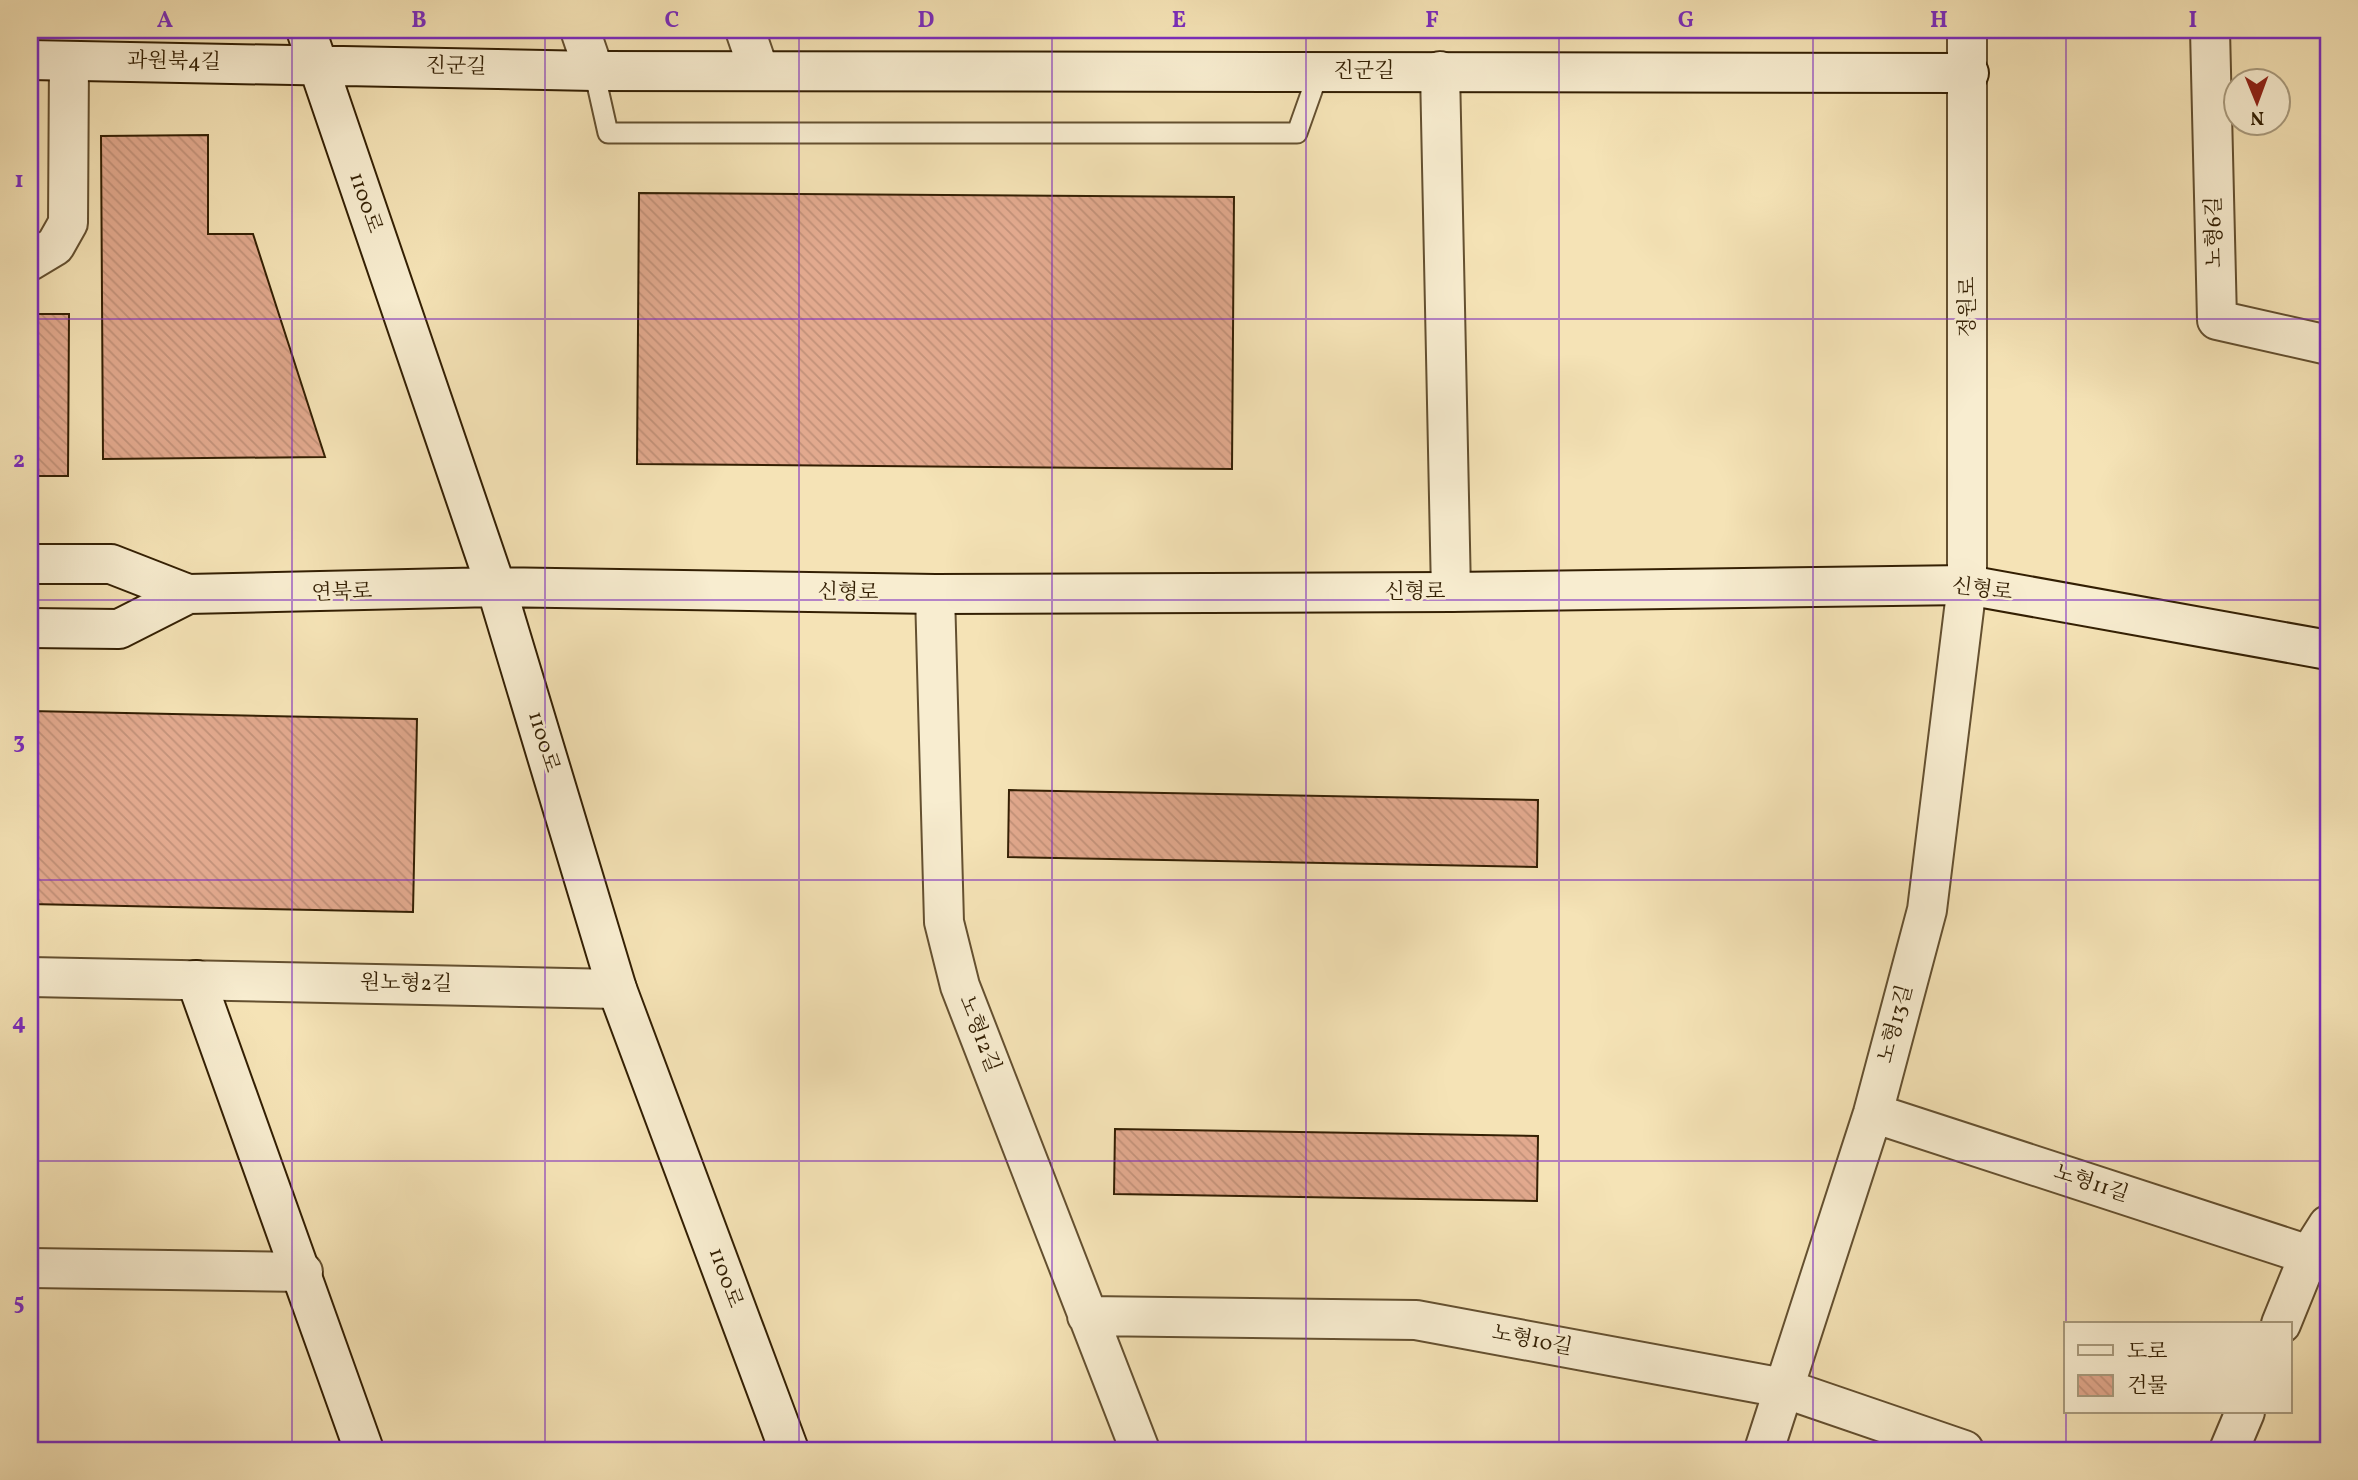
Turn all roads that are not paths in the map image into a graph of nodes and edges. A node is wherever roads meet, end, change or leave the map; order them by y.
1 (580, 30) edge
2 (745, 30) edge
3 (1968, 30) edge
4 (2210, 30) edge
5 (312, 47) edge
6 (30, 60) edge
7 (69, 61) junction
8 (594, 71) junction
9 (759, 71) junction
10 (1319, 71) junction
11 (1440, 71) junction
12 (1969, 73) junction
13 (30, 261) edge
14 (2328, 345) edge
15 (30, 564) edge
16 (1968, 585) junction
17 (496, 587) junction
18 (1451, 592) junction
19 (188, 594) junction
20 (935, 594) junction
21 (30, 628) edge
22 (2328, 650) edge
23 (30, 976) edge
24 (196, 980) junction
25 (617, 989) junction
26 (1873, 1113) junction
27 (2322, 1249) edge
28 (30, 1268) edge
29 (303, 1272) junction
30 (1087, 1316) junction
31 (2282, 1322) edge
32 (1783, 1388) junction
33 (2244, 1414) edge
34 (364, 1450) edge
35 (789, 1450) edge
36 (1140, 1450) edge
37 (1764, 1450) edge
38 (1964, 1450) edge
39 (2229, 1450) edge

1 - 8 street
2 - 9 street
3 - 12 street, 정원로
4 - 14 street, 노형6길
5 - 7 street, 과원북4길
5 - 8 street, 진군길
5 - 17 street, 1100로
6 - 7 street, 과원북4길
7 - 13 street
8 - 9 street, 진군길
8 - 10 lane
9 - 10 street, 진군길
10 - 11 street, 진군길
11 - 12 street, 진군길
11 - 18 street
12 - 16 street, 정원로
15 - 19 street, 연북로
16 - 18 street, 신형로
16 - 22 street, 신형로
16 - 26 street, 노형13길
17 - 19 street, 연북로
17 - 20 street, 신형로
17 - 25 street, 1100로
18 - 20 street, 신형로
19 - 21 street, 연북로
20 - 30 street, 노형12길
23 - 24 street, 원노형2길
24 - 25 street, 원노형2길
24 - 29 street
25 - 35 street, 1100로
26 - 27 street, 노형11길
26 - 32 street, 노형13길
27 - 31 street, 노형11길
28 - 29 street
29 - 34 street
30 - 32 street, 노형10길
30 - 36 street, 노형12길
32 - 37 street, 노형13길
32 - 38 street, 노형10길
33 - 39 street

